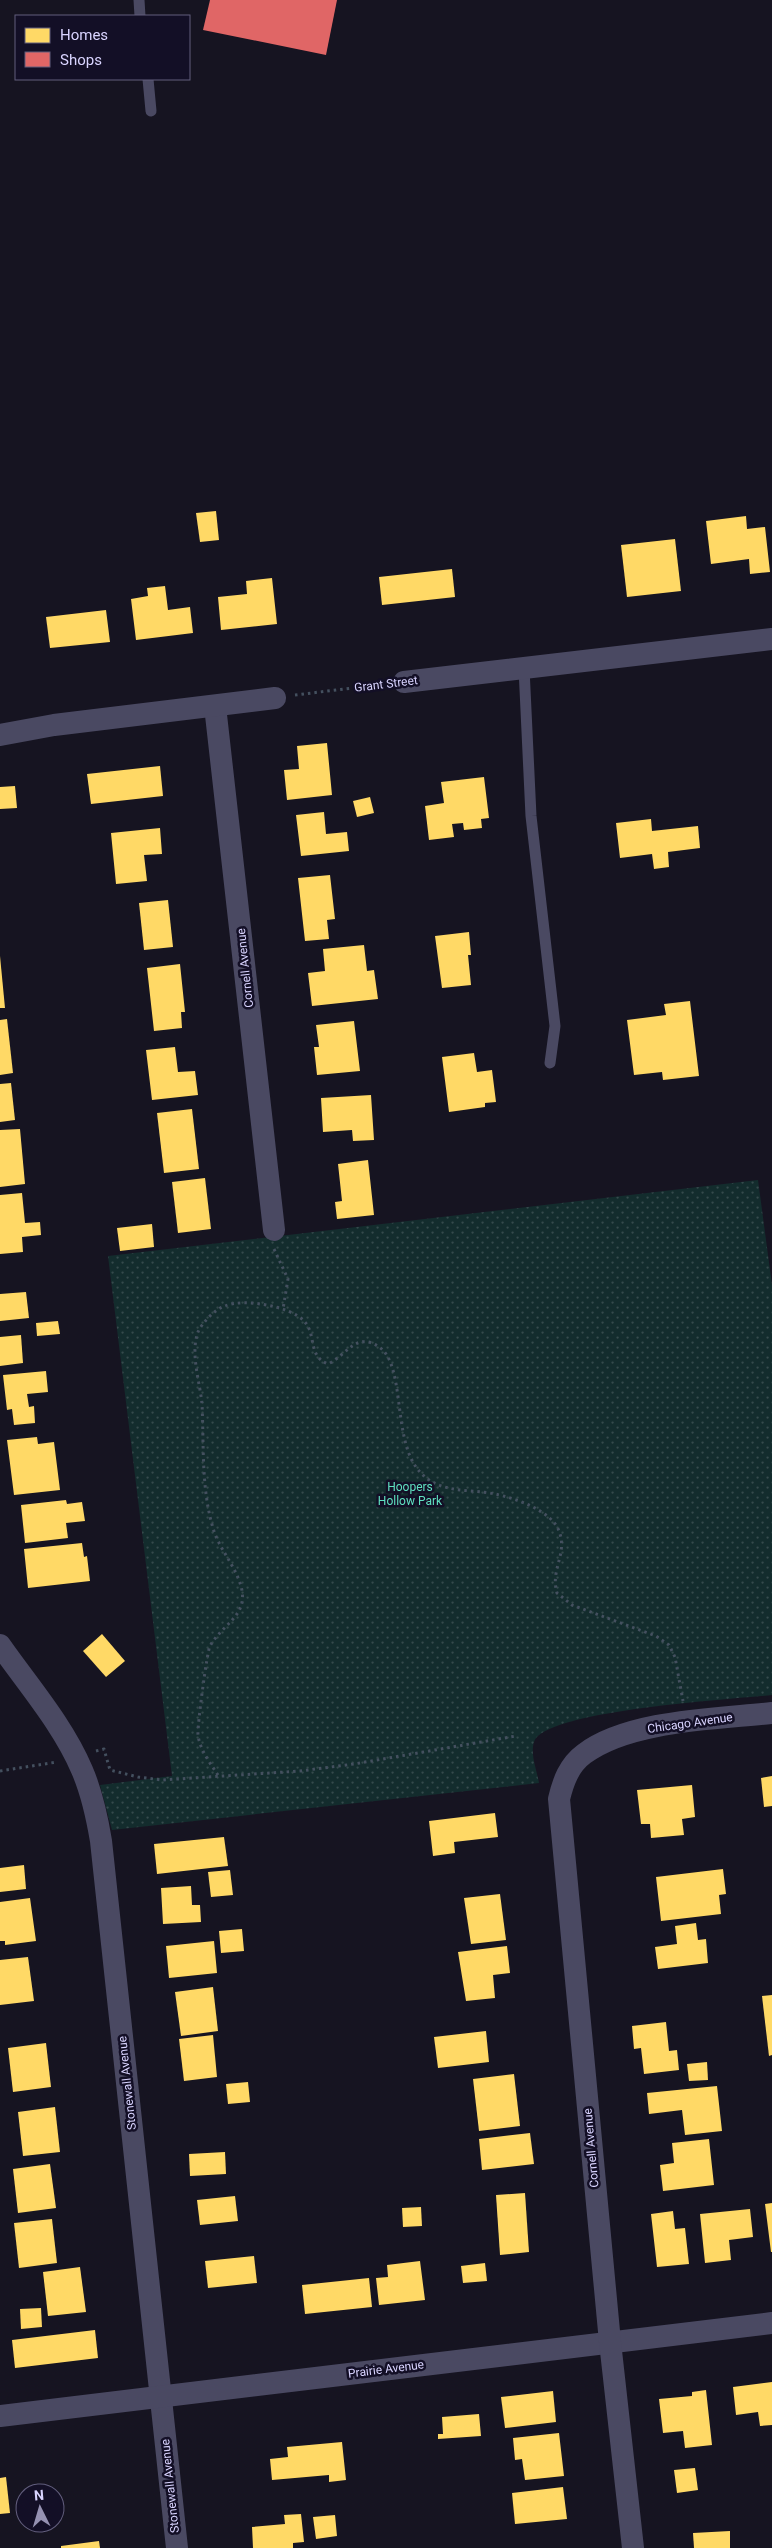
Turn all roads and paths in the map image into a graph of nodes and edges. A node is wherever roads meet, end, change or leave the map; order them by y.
1 (139, 0) edge
2 (140, 15) edge
3 (148, 80) edge
4 (152, 111) dead end
5 (772, 639) edge
6 (524, 668) junction
7 (404, 682) joint
8 (275, 698) joint
9 (215, 706) junction
10 (0, 735) edge
11 (550, 1063) dead end
12 (274, 1230) joint
13 (283, 1309) junction
14 (0, 1645) edge
15 (772, 1713) edge
16 (685, 1722) junction
17 (516, 1736) dead end
18 (583, 1754) joint
19 (75, 1758) junction
20 (0, 1770) edge
21 (218, 1775) junction
22 (772, 2323) edge
23 (610, 2342) junction
24 (160, 2396) junction
25 (0, 2416) edge
26 (176, 2548) edge
27 (633, 2548) edge

1 - 2 lane
3 - 4 lane
5 - 6 street, Grant Street
6 - 7 street, Grant Street
6 - 11 lane
7 - 8 path, Grant Street
8 - 9 street
9 - 10 street
9 - 12 street, Cornell Avenue
12 - 13 path
13 - 16 path
13 - 21 path
14 - 19 street, Stonewall Avenue
15 - 16 street, Chicago Avenue
16 - 18 street, Chicago Avenue
17 - 21 path
18 - 23 street, Cornell Avenue
19 - 20 path
19 - 21 path
19 - 24 street, Stonewall Avenue
22 - 23 street, Prairie Avenue
23 - 24 street, Prairie Avenue
23 - 27 street, Cornell Avenue
24 - 25 street, Prairie Avenue
24 - 26 street, Stonewall Avenue

